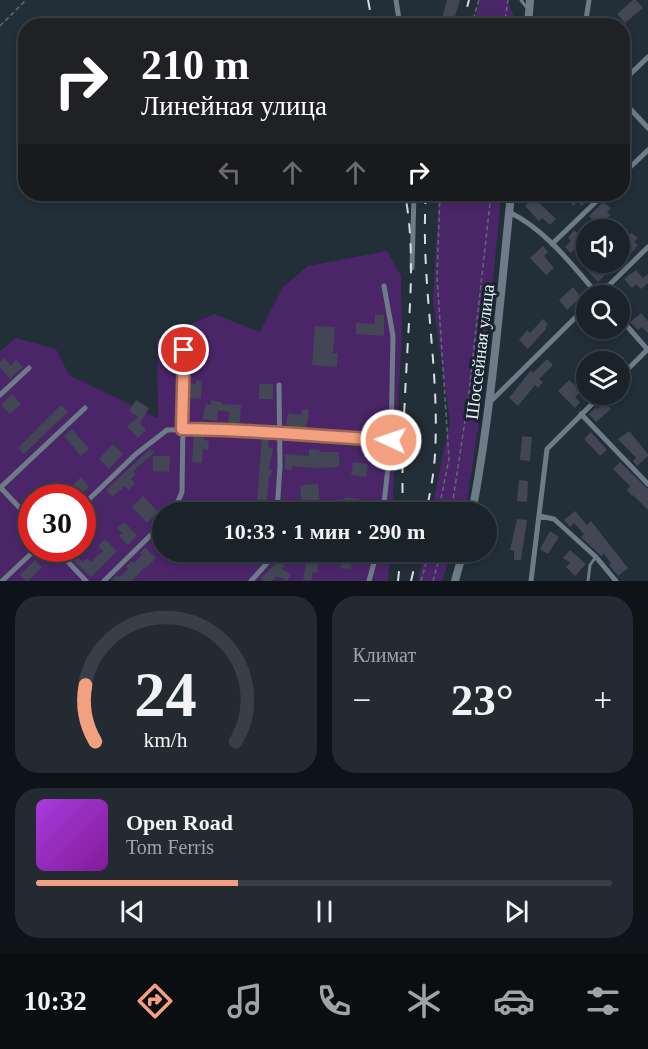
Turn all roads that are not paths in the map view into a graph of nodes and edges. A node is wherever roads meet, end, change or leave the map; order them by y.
1 (396, 0) edge
2 (521, 0) edge
3 (530, 0) edge
4 (589, 0) edge
5 (529, 11) junction
6 (399, 18) edge
7 (529, 18) edge
8 (586, 18) edge
9 (648, 57) edge
10 (630, 74) edge
11 (630, 109) edge
12 (648, 128) edge
13 (648, 150) edge
14 (630, 167) edge
15 (414, 201) edge
16 (510, 201) edge
17 (597, 201) edge
18 (509, 212) junction
19 (552, 243) junction
20 (648, 247) edge
21 (412, 268) dead end
22 (589, 285) edge
23 (608, 285) edge
24 (384, 286) dead end
25 (576, 317) edge
26 (630, 329) edge
27 (184, 350) dead end
28 (648, 350) edge
29 (630, 367) edge
30 (29, 368) dead end
31 (279, 385) dead end
32 (0, 395) edge
33 (490, 402) junction
34 (590, 405) edge
35 (85, 408) dead end
36 (581, 414) junction
37 (182, 429) junction
38 (280, 432) junction
39 (391, 440) junction
40 (648, 484) edge
41 (0, 487) edge
42 (96, 493) edge
43 (178, 502) edge
44 (277, 502) edge
45 (384, 502) edge
46 (474, 502) edge
47 (18, 506) edge
48 (539, 516) junction
49 (152, 534) edge
50 (596, 557) junction
51 (22, 562) edge
52 (68, 562) edge
53 (268, 562) edge
54 (374, 562) edge
55 (460, 562) edge
56 (2, 581) edge
57 (86, 581) edge
58 (104, 581) edge
59 (251, 581) edge
60 (369, 581) edge
61 (455, 581) edge
62 (531, 581) edge
63 (588, 581) edge
64 (616, 581) edge

1 - 6 street
2 - 5 lane
3 - 5 main road
4 - 8 street
5 - 7 main road
9 - 10 street
11 - 12 street
13 - 14 street
15 - 21 street
16 - 18 main road, Шоссейная улица
17 - 19 street
18 - 19 street
18 - 33 main road, Шоссейная улица
19 - 22 street
20 - 23 street
24 - 39 street
25 - 33 street
26 - 28 street
27 - 37 street
28 - 29 street
30 - 32 street
31 - 38 street
33 - 46 main road, Шоссейная улица
34 - 36 street
35 - 41 street
36 - 40 street
36 - 48 street
37 - 38 street
37 - 42 street
37 - 43 street
38 - 39 street
38 - 44 street
39 - 45 street
41 - 47 street
48 - 50 street
48 - 62 street
49 - 58 street
50 - 63 lane
50 - 64 street
51 - 56 street
52 - 57 street
53 - 59 street
54 - 60 street
55 - 61 main road

